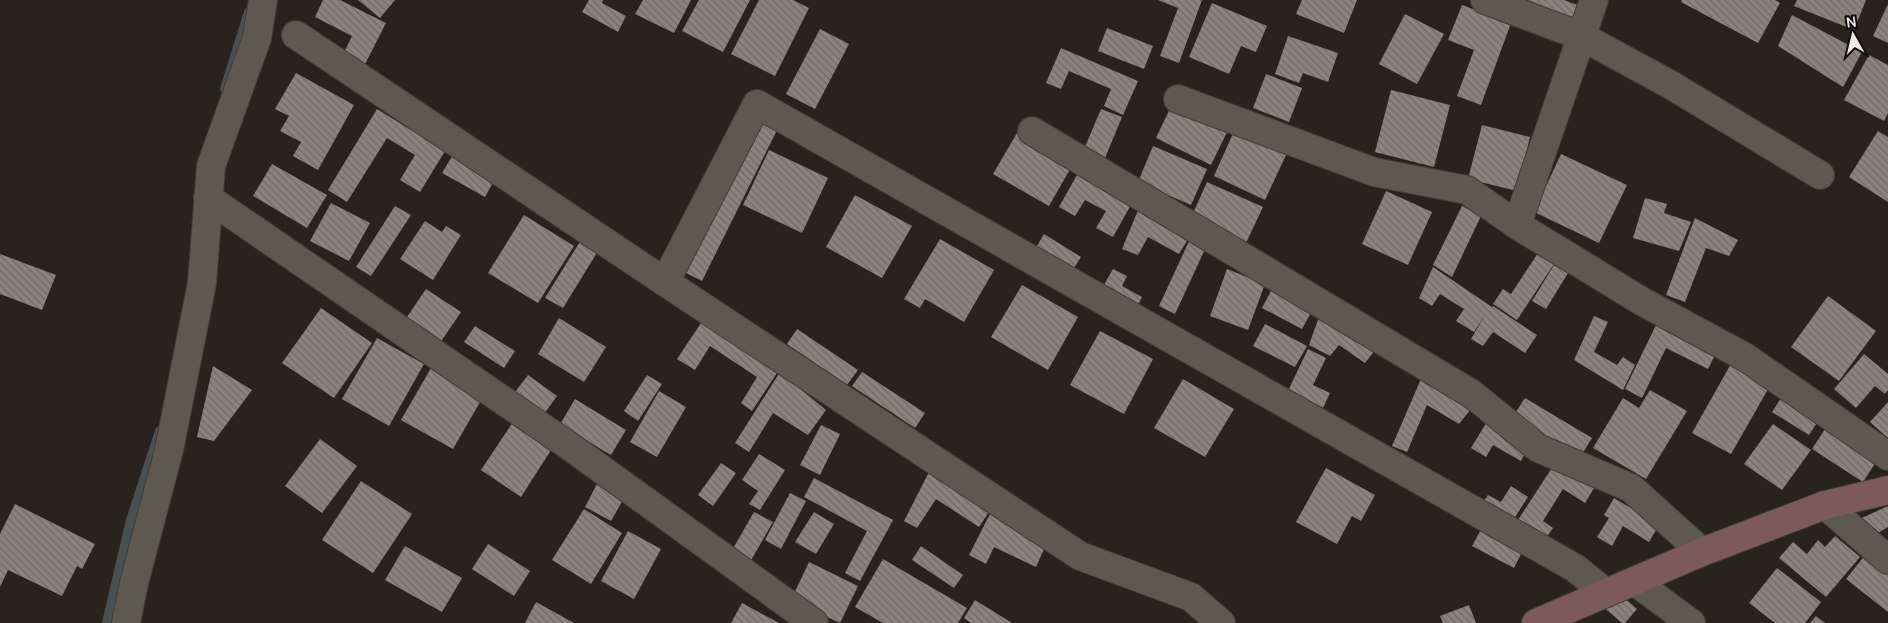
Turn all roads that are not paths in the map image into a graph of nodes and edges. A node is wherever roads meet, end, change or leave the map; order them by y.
1 (263, 0) edge
2 (1485, 0) edge
3 (1594, 0) edge
4 (296, 35) dead end
5 (1580, 36) junction
6 (1178, 99) dead end
7 (1032, 131) dead end
8 (1820, 175) dead end
9 (208, 198) junction
10 (1516, 224) junction
11 (665, 282) junction
12 (1888, 456) edge
13 (1888, 490) edge
14 (1825, 506) junction
15 (1702, 552) junction
16 (1888, 560) edge
17 (1634, 581) junction
18 (1606, 593) junction
19 (126, 623) edge
20 (814, 623) edge
21 (1221, 623) edge
22 (1536, 623) edge
23 (1692, 623) edge

1 - 9 street
2 - 5 street
3 - 5 street
4 - 11 street
5 - 8 street
5 - 10 street
6 - 10 street
7 - 15 street
9 - 19 street
9 - 20 street
10 - 12 street
11 - 18 street
11 - 21 street
13 - 14 street
14 - 15 street
14 - 16 street
15 - 17 street
17 - 18 street
17 - 23 street
18 - 22 street

